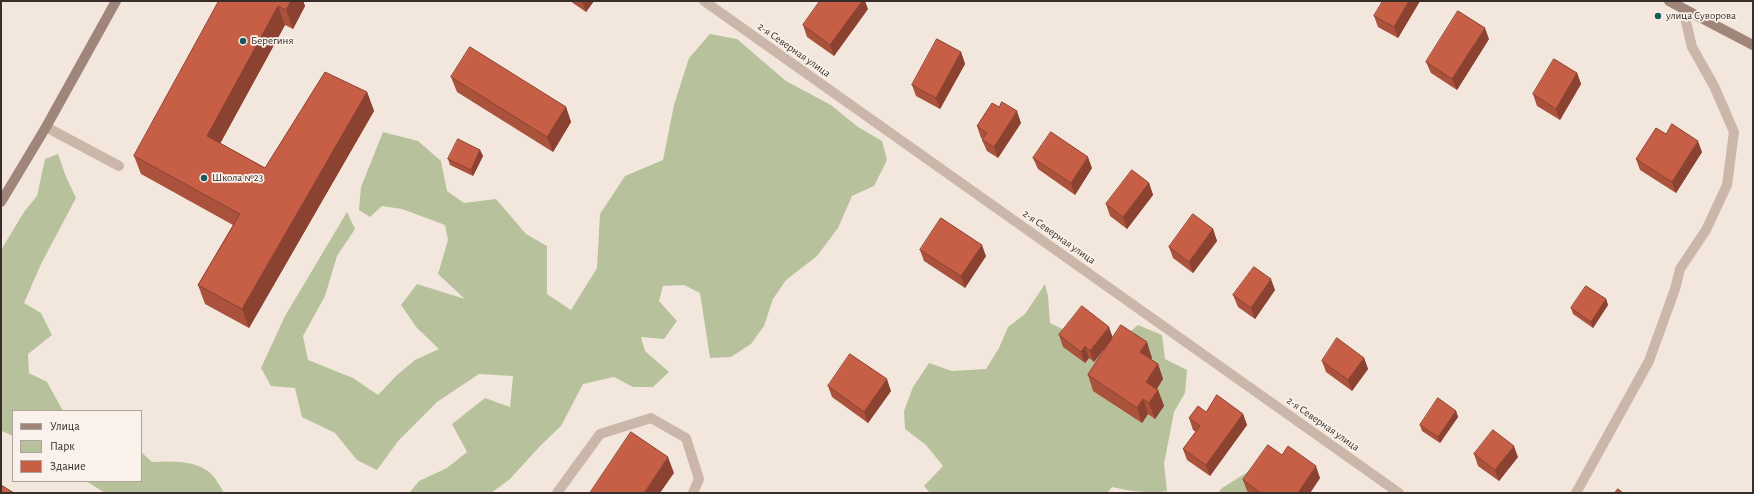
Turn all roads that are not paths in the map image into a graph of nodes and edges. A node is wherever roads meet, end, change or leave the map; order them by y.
1 (116, 1) edge
2 (704, 1) edge
3 (1669, 1) edge
4 (1683, 9) junction
5 (1753, 46) edge
6 (46, 127) junction
7 (119, 166) dead end
8 (1, 202) edge
9 (557, 493) edge
10 (693, 493) edge
11 (1400, 493) edge
12 (1576, 493) edge

1 - 6 street
2 - 11 street, 2-я Северная улица
3 - 4 street
4 - 5 street
4 - 12 street
6 - 7 street
6 - 8 street
9 - 10 street

